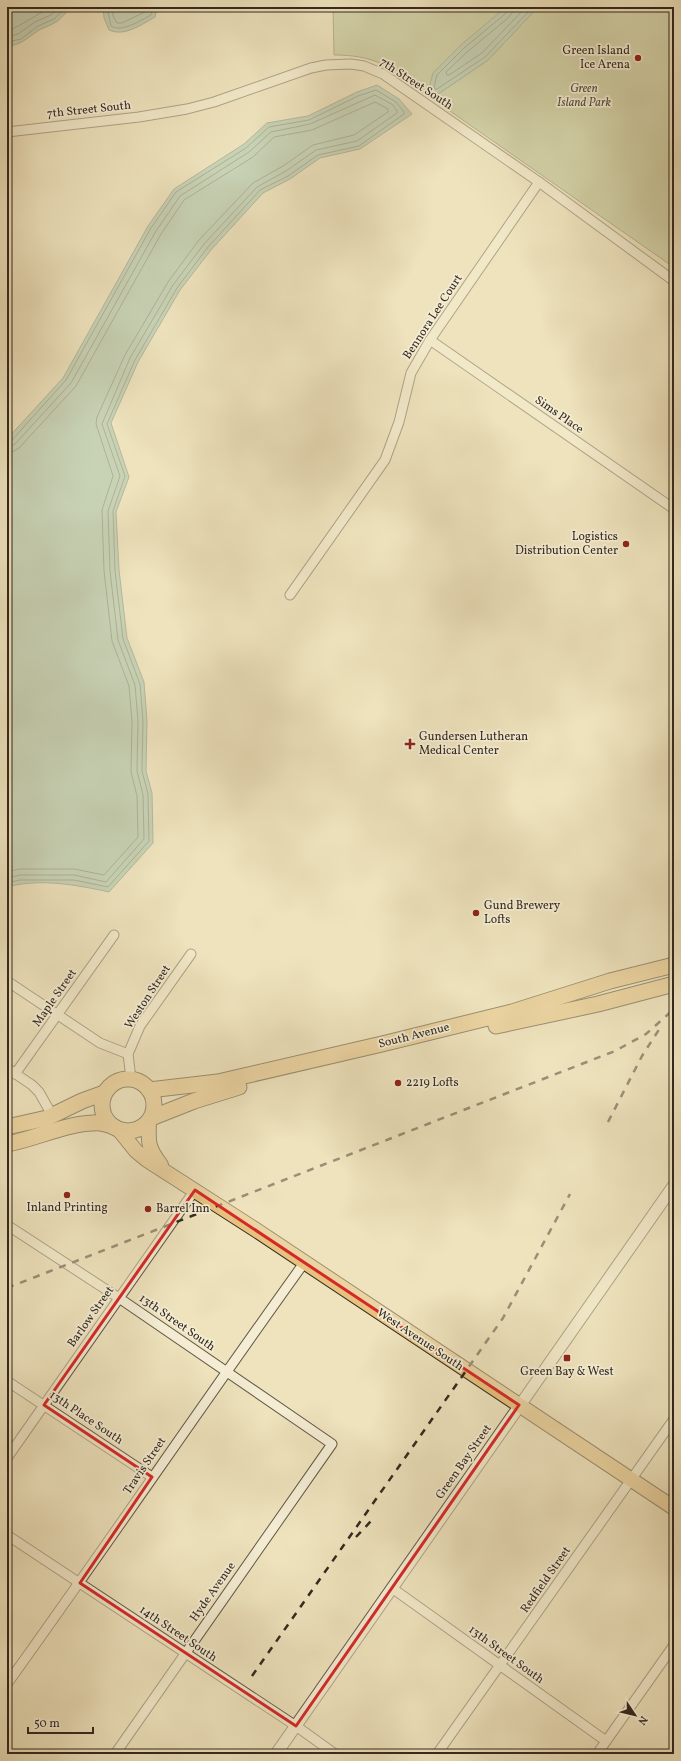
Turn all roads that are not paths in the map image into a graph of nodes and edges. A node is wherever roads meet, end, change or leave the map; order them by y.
1 (7, 132) edge
2 (539, 182) junction
3 (674, 281) edge
4 (430, 340) junction
5 (674, 509) edge
6 (290, 595) dead end
7 (114, 935) dead end
8 (191, 954) dead end
9 (674, 966) edge
10 (7, 981) edge
11 (674, 984) edge
12 (57, 1015) junction
13 (128, 1054) junction
14 (7, 1068) edge
15 (15, 1074) junction
16 (131, 1079) junction
17 (150, 1090) junction
18 (104, 1094) junction
19 (52, 1115) junction
20 (150, 1120) junction
21 (7, 1127) edge
22 (117, 1129) junction
23 (7, 1144) edge
24 (167, 1172) junction
25 (195, 1190) junction
26 (673, 1190) edge
27 (8, 1228) edge
28 (304, 1263) junction
29 (119, 1298) junction
30 (227, 1372) junction
31 (7, 1381) edge
32 (44, 1405) junction
33 (519, 1406) junction
34 (674, 1419) edge
35 (332, 1444) joint
36 (7, 1458) edge
37 (152, 1477) junction
38 (631, 1480) junction
39 (674, 1508) edge
40 (7, 1535) edge
41 (80, 1583) junction
42 (392, 1588) junction
43 (674, 1645) edge
44 (185, 1653) junction
45 (500, 1666) junction
46 (7, 1684) edge
47 (296, 1726) junction
48 (606, 1741) junction
49 (115, 1754) edge
50 (276, 1754) edge
51 (335, 1754) edge
52 (437, 1754) edge
53 (597, 1754) edge

1 - 2 street, 7th Street South
2 - 3 street, 7th Street South
2 - 4 street, Bennora Lee Court
4 - 5 street, Sims Place
4 - 6 street, Bennora Lee Court
7 - 12 street, Maple Street
8 - 13 street, Weston Street
9 - 17 highway, South Avenue
10 - 12 street
11 - 20 highway, South Avenue
12 - 13 street
12 - 15 street, Maple Street
13 - 16 street
14 - 15 street
15 - 19 street
16 - 17 highway
16 - 18 highway
17 - 20 highway
18 - 19 highway
18 - 22 highway
19 - 21 highway
20 - 22 highway, South Avenue
20 - 24 main road, West Avenue South
22 - 23 highway, South Avenue
22 - 24 main road, West Avenue South
24 - 25 main road, West Avenue South
25 - 28 main road, West Avenue South
25 - 29 street, Barlow Street
26 - 33 street, Green Bay Street
27 - 29 street, 13th Street South
28 - 30 street, Travis Street
28 - 33 main road, West Avenue South
29 - 30 street, 13th Street South
29 - 32 street, Barlow Street
30 - 35 street, 13th Street South
30 - 37 street, Travis Street
31 - 32 street, 13th Place South
32 - 36 street, Barlow Street
32 - 37 street, 13th Place South
33 - 38 main road, West Avenue South
33 - 42 street, Green Bay Street
34 - 38 street, Redfield Street
35 - 44 street, Hyde Avenue
37 - 41 street, Travis Street
38 - 39 main road, West Avenue South
38 - 45 street, Redfield Street
40 - 41 street, 14th Street South
41 - 44 street, 14th Street South
41 - 46 street, Travis Street
42 - 45 street, 13th Street South
42 - 47 street, Green Bay Street
43 - 48 street
44 - 47 street, 14th Street South
44 - 49 street, Hyde Avenue
45 - 48 street, 13th Street South
45 - 52 street, Redfield Street
47 - 50 street, Green Bay Street
47 - 51 street, 14th Street South
48 - 53 street

